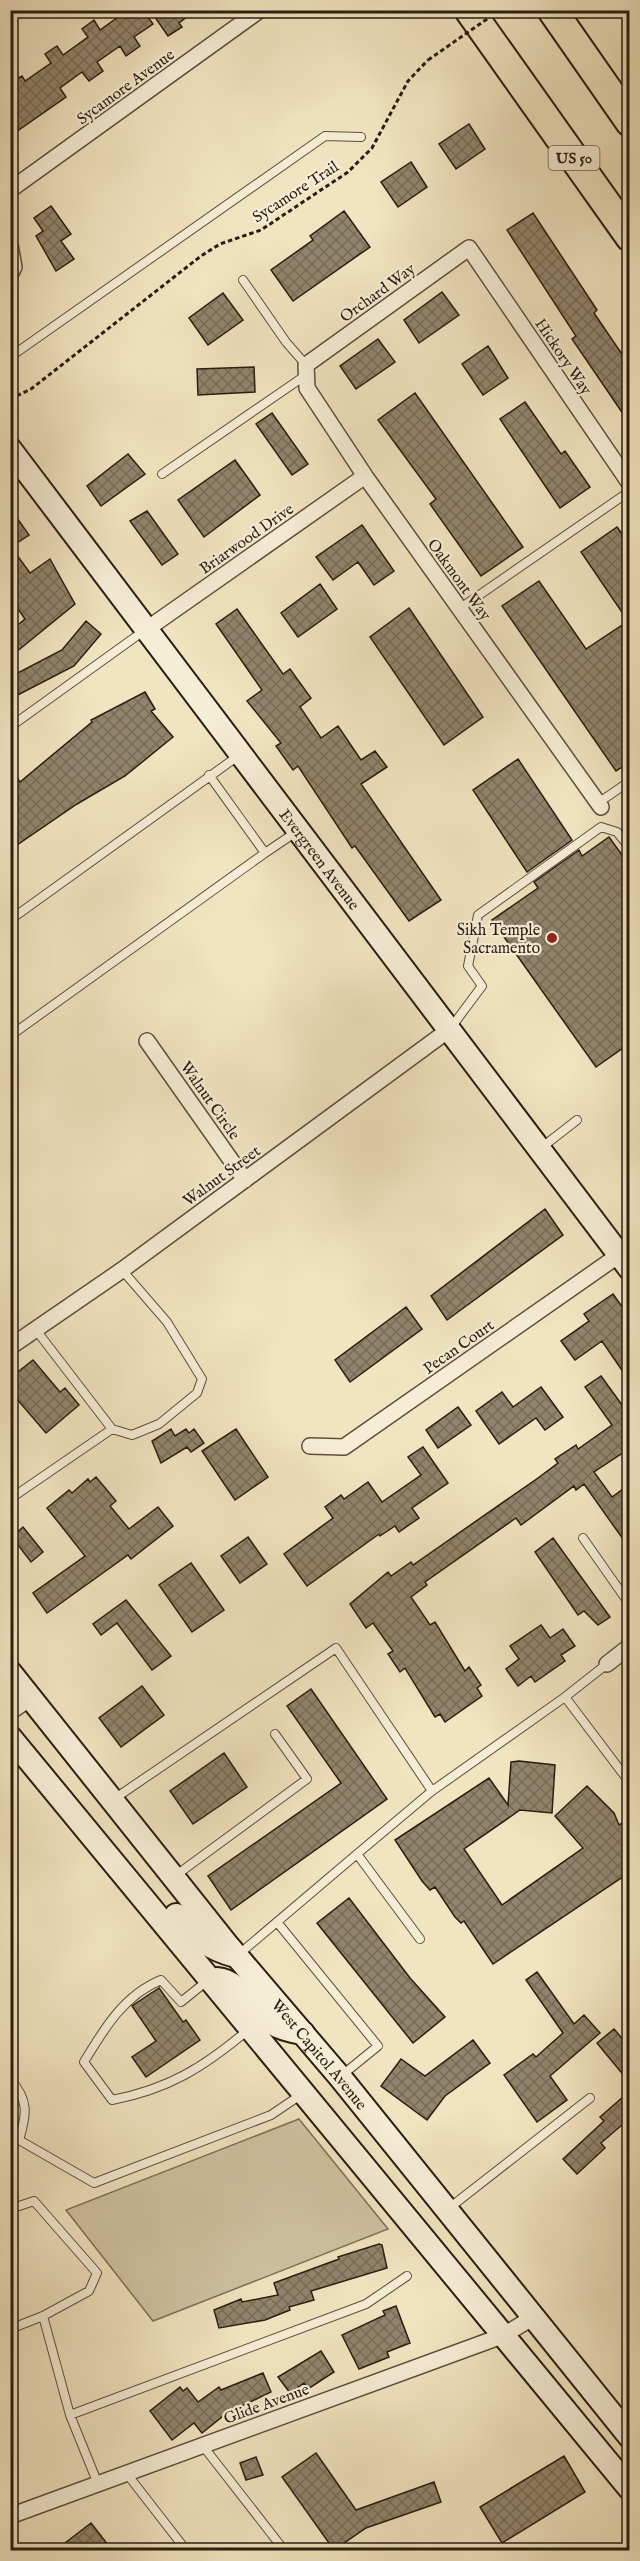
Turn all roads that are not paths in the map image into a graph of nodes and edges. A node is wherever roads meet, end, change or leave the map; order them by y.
1 (260, 10) edge
2 (469, 10) edge
3 (552, 10) edge
4 (630, 122) edge
5 (361, 137) dead end
6 (10, 190) edge
7 (630, 237) edge
8 (10, 245) edge
9 (469, 248) joint
10 (10, 275) edge
11 (243, 280) dead end
12 (10, 357) edge
13 (306, 370) junction
14 (10, 449) edge
15 (162, 474) dead end
16 (365, 476) junction
17 (630, 484) edge
18 (630, 491) edge
19 (459, 609) junction
20 (147, 629) junction
21 (10, 728) edge
22 (241, 753) junction
23 (209, 776) junction
24 (630, 781) edge
25 (599, 805) joint
26 (299, 830) junction
27 (630, 848) edge
28 (265, 854) junction
29 (10, 920) edge
30 (450, 1029) junction
31 (10, 1036) edge
32 (147, 1041) dead end
33 (577, 1120) dead end
34 (540, 1149) junction
35 (245, 1180) junction
36 (624, 1262) edge
37 (122, 1270) junction
38 (36, 1330) junction
39 (10, 1347) edge
40 (112, 1429) junction
41 (310, 1446) dead end
42 (10, 1499) edge
43 (584, 1538) dead end
44 (630, 1605) edge
45 (630, 1646) edge
46 (607, 1664) joint
47 (10, 1671) edge
48 (32, 1697) junction
49 (565, 1697) junction
50 (10, 1712) edge
51 (275, 1734) dead end
52 (10, 1737) edge
53 (630, 1783) edge
54 (432, 1791) junction
55 (113, 1800) junction
56 (357, 1854) junction
57 (110, 1858) junction
58 (174, 1877) junction
59 (278, 1922) junction
60 (420, 1939) dead end
61 (237, 1956) junction
62 (210, 1980) junction
63 (249, 2029) junction
64 (304, 2034) junction
65 (340, 2077) junction
66 (10, 2079) edge
67 (303, 2094) junction
68 (590, 2097) dead end
69 (15, 2141) edge
70 (10, 2209) edge
71 (446, 2210) junction
72 (407, 2276) dead end
73 (43, 2316) junction
74 (532, 2318) junction
75 (10, 2329) edge
76 (502, 2336) junction
77 (70, 2415) junction
78 (630, 2437) edge
79 (203, 2446) junction
80 (128, 2474) junction
81 (98, 2484) junction
82 (630, 2488) edge
83 (10, 2516) edge
84 (186, 2550) edge
85 (284, 2550) edge

1 - 6 street, Sycamore Avenue
2 - 7 highway, US 50
3 - 4 highway
5 - 12 lane
8 - 10 street
9 - 13 street, Orchard Way
9 - 17 street, Hickory Way
11 - 13 lane
13 - 15 lane
13 - 16 street, Oakmont Way
14 - 20 main road, Evergreen Avenue
16 - 19 street, Oakmont Way
16 - 20 street, Briarwood Drive
18 - 19 lane
19 - 25 street, Oakmont Way
20 - 21 lane
20 - 22 main road, Evergreen Avenue
22 - 23 lane
22 - 26 main road, Evergreen Avenue
23 - 28 lane
23 - 29 lane
24 - 25 lane
26 - 28 lane
26 - 30 main road, Evergreen Avenue
27 - 30 lane
28 - 31 lane
30 - 34 main road, Evergreen Avenue
30 - 35 street, Walnut Street
32 - 35 street, Walnut Circle
33 - 34 lane
34 - 36 main road, Evergreen Avenue
35 - 37 street, Walnut Street
36 - 41 street, Pecan Court
37 - 38 street, Walnut Street
37 - 40 lane
38 - 39 street, Walnut Street
38 - 40 lane
40 - 42 lane
43 - 44 lane
45 - 46 street
46 - 49 lane
47 - 48 main road, West Capitol Avenue
48 - 50 street
48 - 55 main road, West Capitol Avenue
49 - 53 lane
49 - 54 lane
51 - 58 lane
52 - 57 main road
54 - 55 lane
54 - 56 lane
55 - 58 main road, West Capitol Avenue
56 - 59 lane
56 - 60 lane
57 - 61 main road
57 - 62 main road
58 - 61 main road, West Capitol Avenue
59 - 61 lane
59 - 65 lane
61 - 64 main road, West Capitol Avenue
62 - 63 main road
62 - 63 lane
62 - 64 main road
63 - 67 main road
64 - 65 main road, West Capitol Avenue
65 - 71 main road, West Capitol Avenue
66 - 69 lane
67 - 69 lane
67 - 76 main road
68 - 71 lane
70 - 73 lane
71 - 74 main road, West Capitol Avenue
72 - 77 lane
73 - 75 lane
73 - 77 lane
74 - 76 street, Glide Avenue
74 - 78 main road, West Capitol Avenue
76 - 79 street, Glide Avenue
76 - 82 main road
77 - 81 lane
79 - 80 street, Glide Avenue
79 - 85 lane
80 - 81 street, Glide Avenue
80 - 84 lane
81 - 83 street, Glide Avenue

